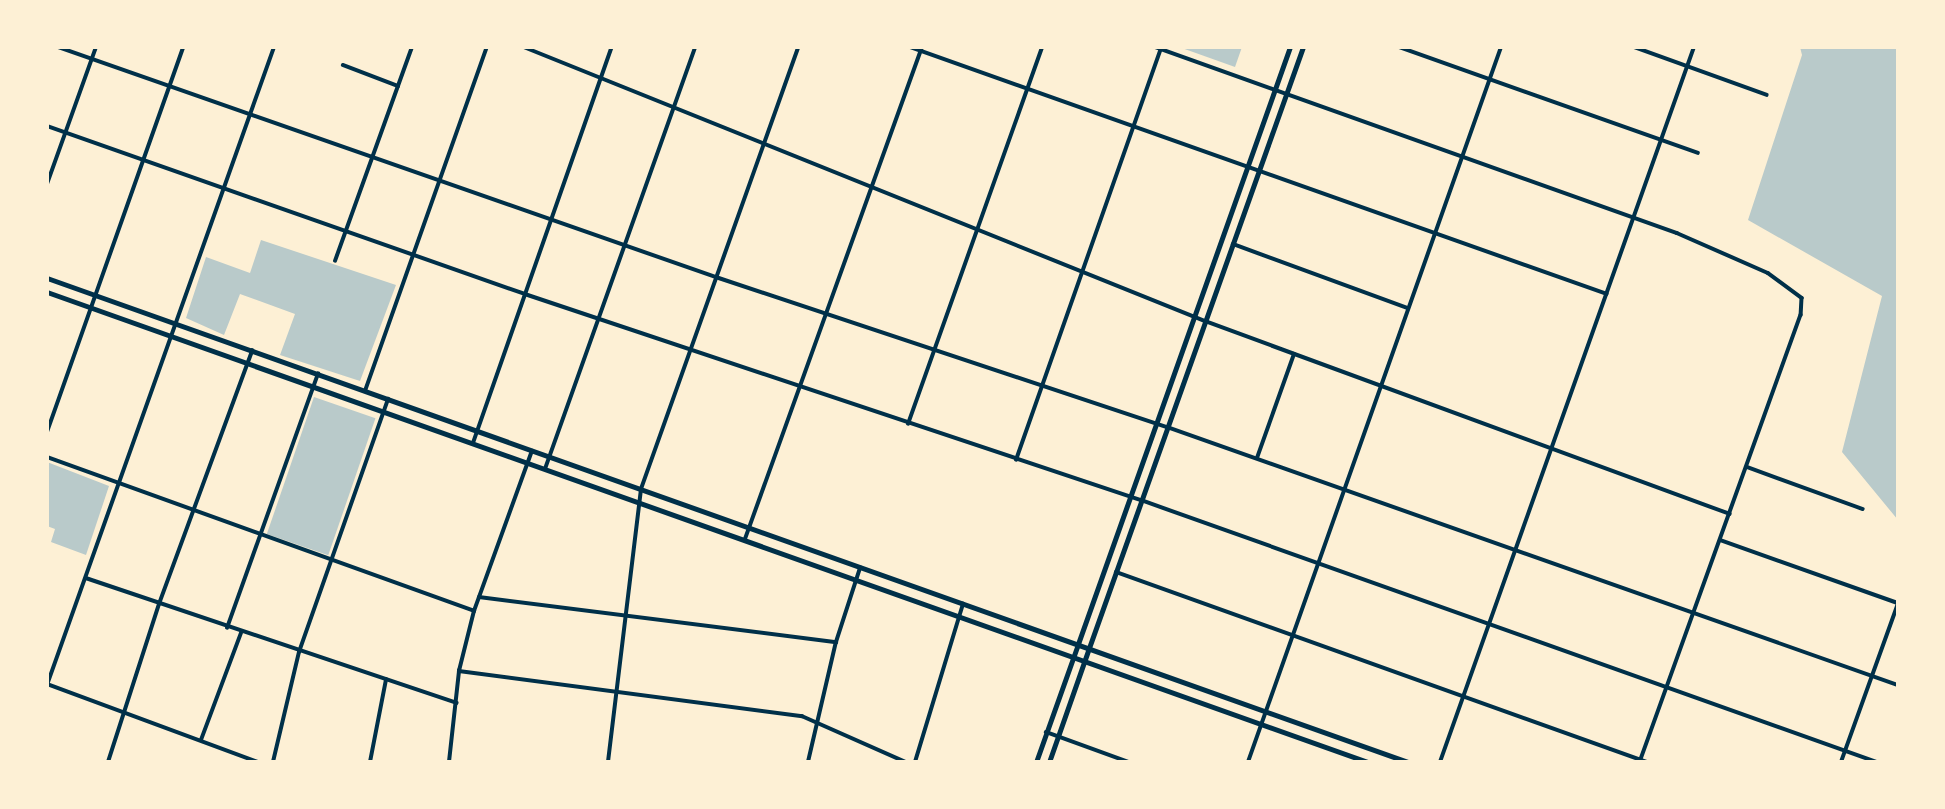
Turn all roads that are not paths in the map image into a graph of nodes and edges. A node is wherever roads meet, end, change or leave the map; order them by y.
1 (58, 47) edge
2 (96, 47) edge
3 (183, 47) edge
4 (274, 47) edge
5 (412, 47) edge
6 (488, 47) edge
7 (524, 47) edge
8 (612, 47) edge
9 (695, 47) edge
10 (798, 47) edge
11 (910, 47) edge
12 (1042, 47) edge
13 (1290, 47) edge
14 (1303, 47) edge
15 (1399, 47) edge
16 (1501, 47) edge
17 (1634, 47) edge
18 (1695, 47) edge
19 (1159, 48) edge
20 (922, 49) edge
21 (92, 59) junction
22 (342, 65) dead end
23 (1688, 66) junction
24 (602, 78) junction
25 (1490, 79) junction
26 (398, 86) junction
27 (169, 87) junction
28 (1027, 89) junction
29 (1275, 90) junction
30 (1286, 94) junction
31 (1767, 94) dead end
32 (674, 107) junction
33 (250, 115) junction
34 (47, 126) edge
35 (1133, 126) junction
36 (66, 132) junction
37 (1661, 140) junction
38 (764, 143) junction
39 (1698, 153) dead end
40 (1462, 156) junction
41 (373, 158) junction
42 (143, 160) junction
43 (1248, 167) junction
44 (1258, 171) junction
45 (440, 181) junction
46 (47, 184) edge
47 (872, 186) junction
48 (224, 189) junction
49 (1634, 218) junction
50 (551, 220) junction
51 (978, 229) junction
52 (347, 230) junction
53 (1435, 233) junction
54 (1232, 244) junction
55 (625, 246) junction
56 (414, 254) junction
57 (335, 261) dead end
58 (1082, 271) junction
59 (716, 277) junction
60 (47, 278) edge
61 (47, 292) edge
62 (526, 294) junction
63 (1607, 294) junction
64 (95, 295) junction
65 (90, 307) junction
66 (1408, 307) junction
67 (826, 315) junction
68 (1195, 316) junction
69 (598, 318) junction
70 (1205, 321) junction
71 (177, 324) junction
72 (173, 336) junction
73 (690, 350) junction
74 (252, 351) junction
75 (934, 351) junction
76 (1294, 354) junction
77 (248, 363) junction
78 (318, 374) junction
79 (313, 386) junction
80 (1381, 386) junction
81 (800, 387) junction
82 (1041, 388) junction
83 (365, 391) junction
84 (388, 399) junction
85 (384, 411) junction
86 (908, 424) junction
87 (1155, 426) junction
88 (1167, 427) junction
89 (477, 431) junction
90 (47, 432) edge
91 (473, 443) junction
92 (1552, 448) junction
93 (532, 450) junction
94 (47, 457) edge
95 (549, 457) junction
96 (1257, 458) junction
97 (1016, 460) junction
98 (528, 463) junction
99 (1747, 467) junction
100 (545, 469) junction
101 (120, 483) junction
102 (641, 489) junction
103 (1344, 489) junction
104 (1129, 499) junction
105 (1141, 500) junction
106 (640, 503) junction
107 (1863, 509) dead end
108 (192, 510) junction
109 (1730, 514) junction
110 (749, 527) junction
111 (262, 535) junction
112 (744, 540) junction
113 (1720, 540) junction
114 (1516, 550) junction
115 (332, 559) junction
116 (1318, 563) junction
117 (860, 567) junction
118 (1116, 572) junction
119 (86, 578) junction
120 (856, 580) junction
121 (479, 597) junction
122 (1898, 603) edge
123 (159, 604) junction
124 (963, 604) junction
125 (474, 611) junction
126 (1694, 612) junction
127 (627, 615) junction
128 (959, 616) junction
129 (1489, 624) junction
130 (227, 628) junction
131 (241, 633) junction
132 (1292, 635) junction
133 (836, 642) junction
134 (1078, 644) junction
135 (1088, 648) junction
136 (299, 652) junction
137 (1073, 657) junction
138 (1084, 661) junction
139 (460, 671) junction
140 (1872, 676) junction
141 (386, 680) junction
142 (47, 684) edge
143 (1898, 685) edge
144 (1667, 687) junction
145 (618, 694) junction
146 (1463, 696) junction
147 (457, 703) junction
148 (1265, 711) junction
149 (126, 712) junction
150 (815, 723) junction
151 (1261, 724) junction
152 (1046, 732) junction
153 (1058, 736) junction
154 (201, 740) junction
155 (1845, 751) junction
156 (1640, 761) edge
157 (108, 762) edge
158 (258, 762) edge
159 (273, 762) edge
160 (370, 762) edge
161 (449, 762) edge
162 (608, 762) edge
163 (808, 762) edge
164 (906, 762) edge
165 (915, 762) edge
166 (1036, 762) edge
167 (1049, 762) edge
168 (1129, 762) edge
169 (1248, 762) edge
170 (1368, 762) edge
171 (1408, 762) edge
172 (1440, 762) edge
173 (1647, 762) edge
174 (1841, 762) edge
175 (1877, 762) edge

1 - 21 street
2 - 21 street
3 - 27 street
4 - 33 street
5 - 26 street
6 - 45 street
7 - 24 street
8 - 24 street
9 - 32 street
10 - 38 street
11 - 20 street
12 - 28 street
13 - 29 street
14 - 30 street
15 - 25 street
16 - 25 street
17 - 23 street
18 - 23 street
19 - 29 street
19 - 35 street
20 - 28 street
20 - 47 street
21 - 27 street
21 - 36 street
22 - 26 street
23 - 31 street
23 - 37 street
24 - 32 street
24 - 50 street
25 - 37 street
25 - 40 street
26 - 41 street
27 - 33 street
27 - 42 street
28 - 35 street
28 - 51 street
29 - 30 street
29 - 43 street
30 - 40 street
30 - 44 street
32 - 38 street
32 - 55 street
33 - 41 street
33 - 48 street
34 - 36 street
35 - 43 street
35 - 58 street
36 - 42 street
36 - 46 street
37 - 39 street
37 - 49 street
38 - 47 street
38 - 59 street
40 - 49 street
40 - 53 street
41 - 45 street
41 - 52 street
42 - 48 street
42 - 64 street
43 - 44 street
43 - 68 street
44 - 53 street
44 - 54 street
45 - 50 street
45 - 56 street
47 - 51 street
47 - 67 street
48 - 52 street
48 - 71 street
49 - 63 street
49 - 99 street
50 - 55 street
50 - 62 street
51 - 58 street
51 - 75 street
52 - 56 street
52 - 57 street
53 - 63 street
53 - 66 street
54 - 66 street
54 - 70 street
55 - 59 street
55 - 69 street
56 - 62 street
56 - 83 street
58 - 68 street
58 - 82 street
59 - 67 street
59 - 73 street
60 - 64 main road
61 - 65 main road
62 - 69 street
62 - 89 street
63 - 92 street
64 - 65 street
64 - 71 main road
65 - 72 main road
65 - 90 street
66 - 80 street
67 - 75 street
67 - 81 street
68 - 70 street
68 - 87 street
69 - 73 street
69 - 95 street
70 - 76 street
70 - 88 street
71 - 72 street
71 - 74 main road
72 - 77 main road
72 - 101 street
73 - 81 street
73 - 102 street
74 - 77 street
74 - 78 main road
75 - 82 street
75 - 86 street
76 - 80 street
76 - 96 street
77 - 79 main road
77 - 108 street
78 - 79 street
78 - 83 main road
79 - 85 main road
79 - 111 street
80 - 92 street
80 - 103 street
81 - 86 street
81 - 110 street
82 - 87 street
82 - 97 street
83 - 84 main road
84 - 85 street
84 - 89 main road
85 - 91 main road
85 - 115 street
86 - 97 street
87 - 88 street
87 - 104 street
88 - 96 street
88 - 105 street
89 - 91 street
89 - 93 main road
91 - 98 main road
92 - 109 street
92 - 114 street
93 - 95 main road
93 - 98 street
94 - 101 street
95 - 100 street
95 - 102 main road
96 - 103 street
97 - 104 street
98 - 100 main road
98 - 121 street
99 - 107 street
99 - 109 street
100 - 106 main road
101 - 108 street
101 - 119 street
102 - 106 street
102 - 110 main road
103 - 114 street
103 - 116 street
104 - 105 street
104 - 134 street
105 - 116 street
105 - 118 street
106 - 112 main road
106 - 127 street
108 - 111 street
108 - 123 street
109 - 113 street
110 - 112 street
110 - 117 main road
111 - 115 street
111 - 130 street
112 - 120 main road
113 - 122 street
113 - 126 street
114 - 126 street
114 - 129 street
115 - 125 street
115 - 136 street
116 - 129 street
116 - 132 street
117 - 120 street
117 - 124 main road
118 - 132 street
118 - 135 street
119 - 123 street
119 - 142 street
120 - 128 main road
120 - 133 street
121 - 125 street
121 - 127 street
122 - 140 street
123 - 130 street
123 - 149 street
124 - 128 street
124 - 134 main road
125 - 139 street
126 - 140 street
126 - 144 street
127 - 133 street
127 - 145 street
128 - 137 main road
128 - 165 street
129 - 144 street
129 - 146 street
130 - 131 street
131 - 136 street
131 - 154 street
132 - 146 street
132 - 148 street
133 - 150 street
134 - 135 main road
134 - 137 main road
135 - 138 main road
135 - 148 main road
136 - 141 street
136 - 159 street
137 - 138 main road
137 - 152 main road
138 - 151 main road
138 - 153 main road
139 - 145 street
139 - 147 street
140 - 143 street
140 - 155 street
141 - 147 street
141 - 160 street
142 - 149 street
144 - 155 street
144 - 156 street
145 - 150 street
145 - 162 street
146 - 156 street
146 - 172 street
147 - 161 street
148 - 151 street
148 - 171 main road
149 - 154 street
149 - 157 street
150 - 163 street
150 - 164 street
151 - 169 street
151 - 170 main road
152 - 153 street
152 - 166 main road
153 - 167 main road
153 - 168 street
154 - 158 street
155 - 174 street
155 - 175 street
156 - 173 street

